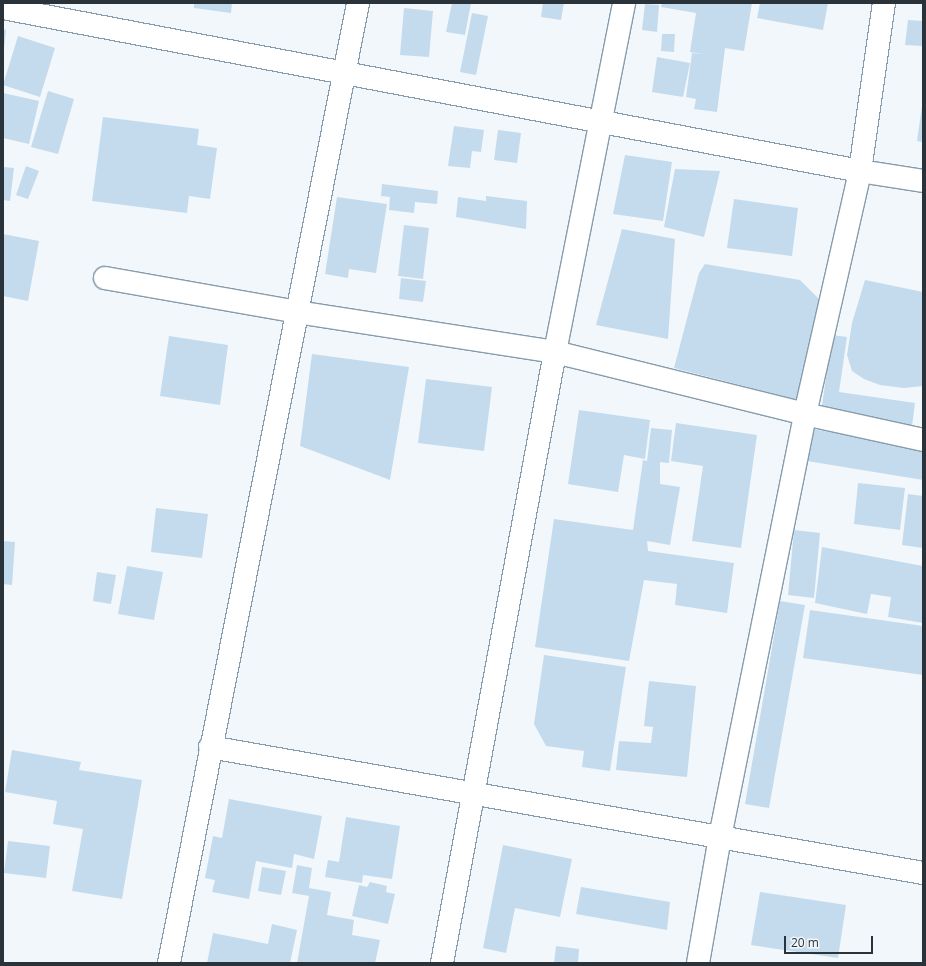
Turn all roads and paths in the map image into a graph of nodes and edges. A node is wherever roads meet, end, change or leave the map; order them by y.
1 (358, 3) edge
2 (624, 3) edge
3 (884, 3) edge
4 (3, 8) edge
5 (346, 73) junction
6 (601, 122) junction
7 (860, 171) junction
8 (923, 182) edge
9 (105, 278) dead end
10 (297, 312) junction
11 (555, 352) junction
12 (805, 414) junction
13 (923, 440) edge
14 (210, 747) junction
15 (473, 794) junction
16 (720, 837) junction
17 (923, 873) edge
18 (169, 963) edge
19 (442, 963) edge
20 (698, 963) edge

1 - 5 street
2 - 6 street
3 - 7 street
4 - 5 street
5 - 6 street
5 - 10 street
6 - 7 street
6 - 11 street
7 - 8 street
7 - 12 street
9 - 10 street
10 - 11 street
10 - 14 street
11 - 12 street
11 - 15 street
12 - 13 street
12 - 16 street
14 - 15 street
14 - 18 street
15 - 16 street
15 - 19 street
16 - 17 street
16 - 20 street

